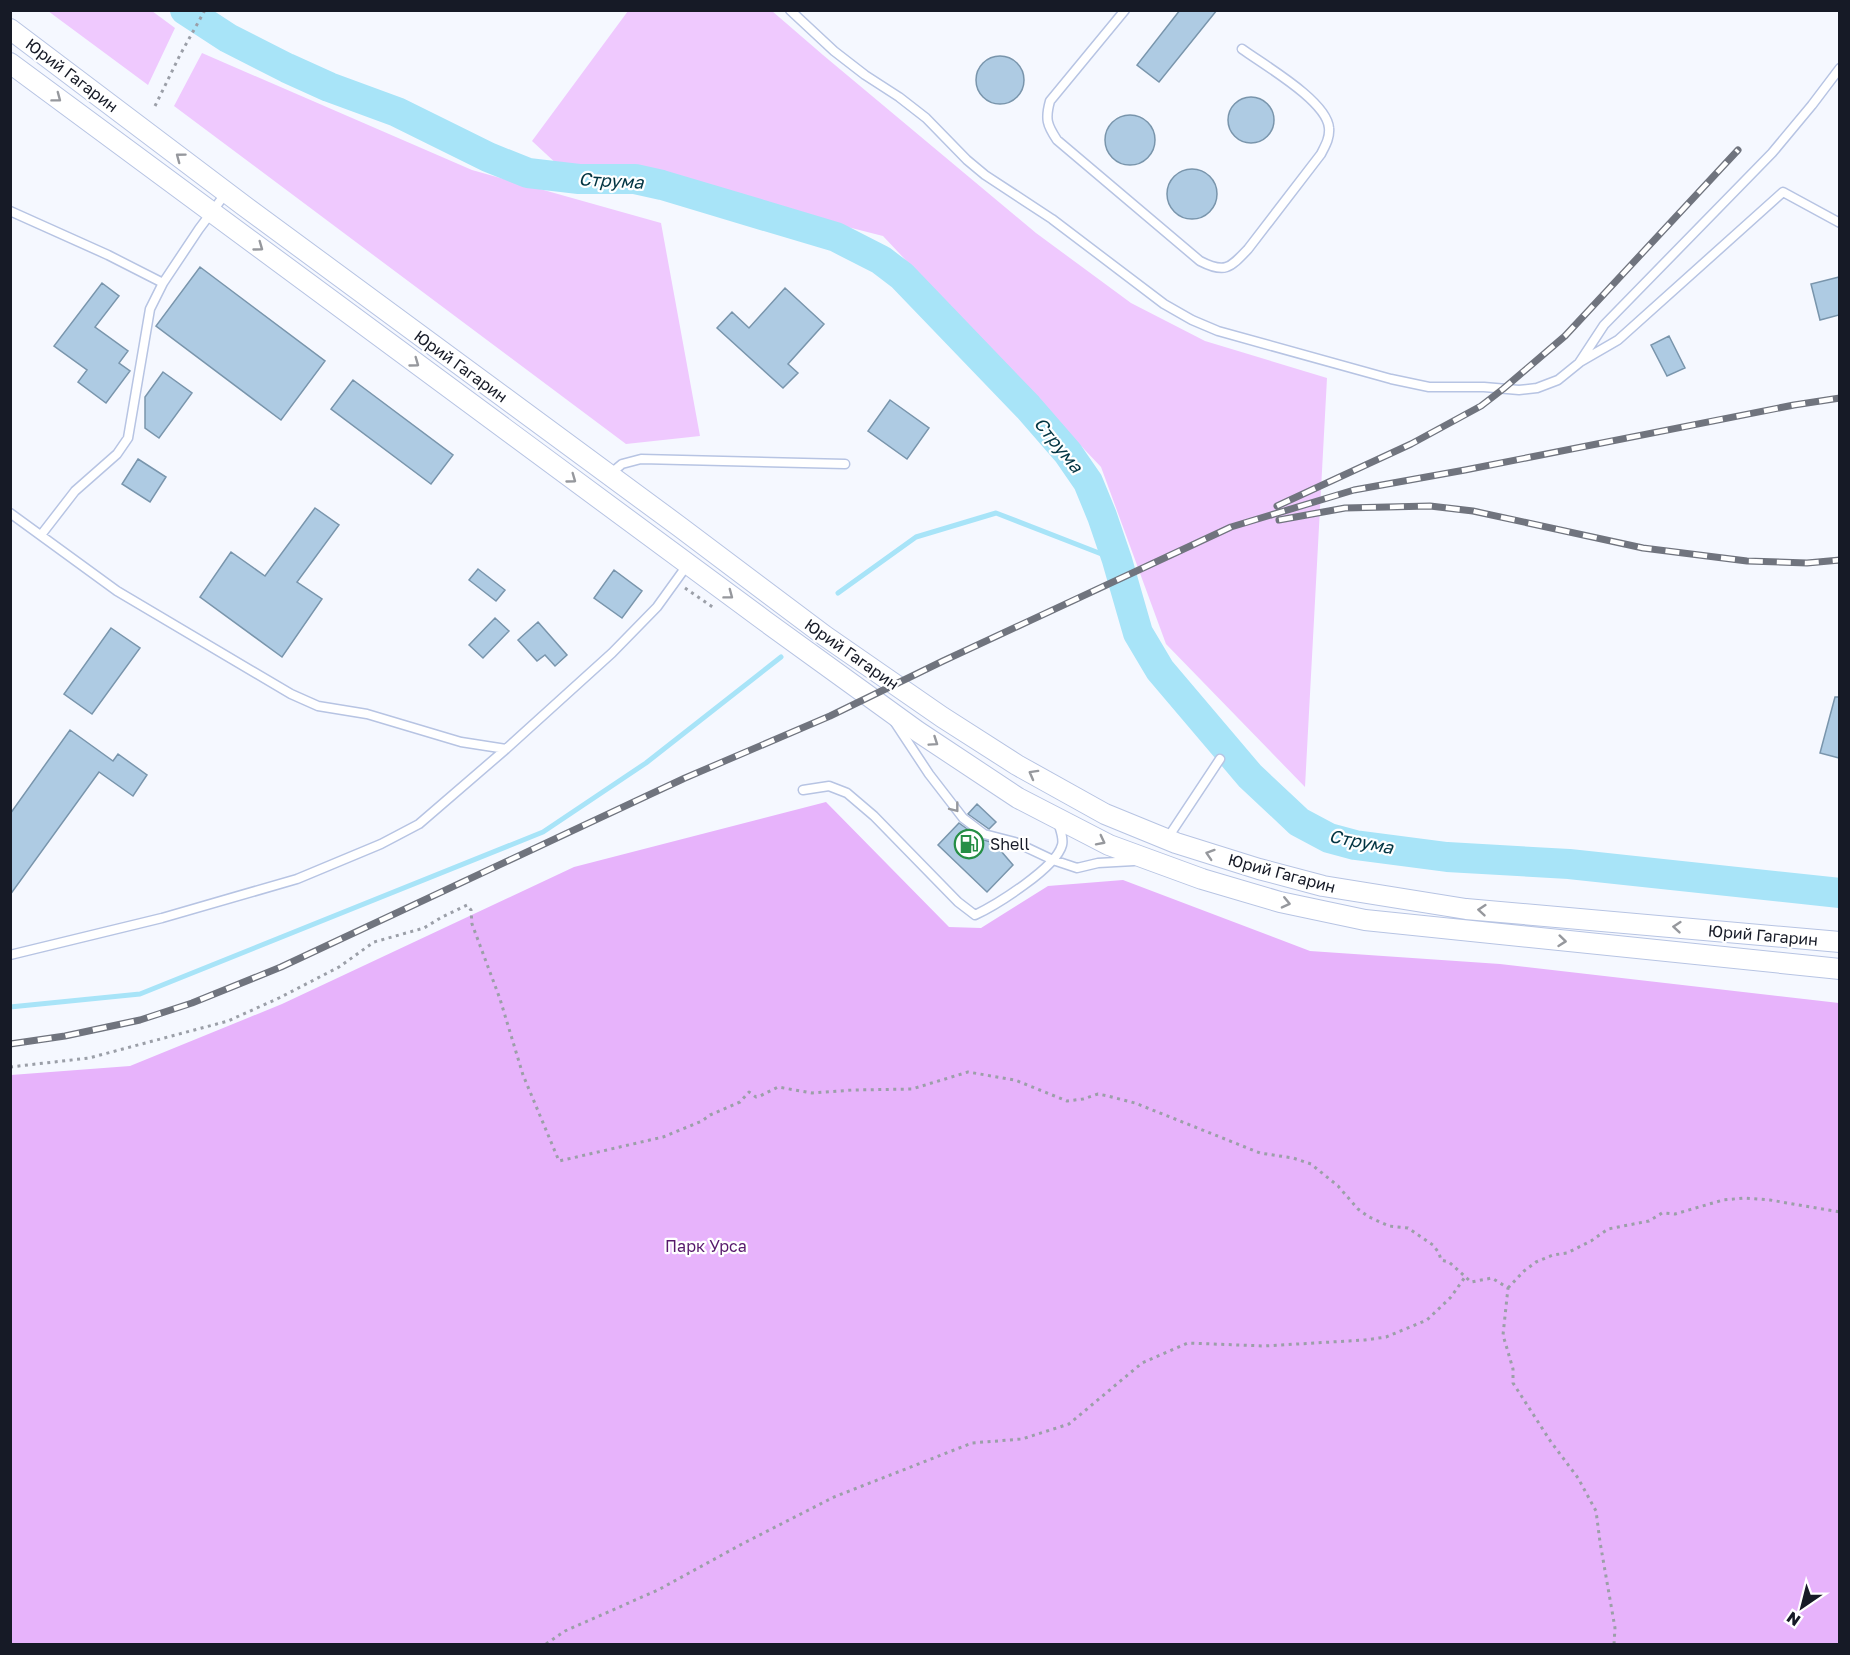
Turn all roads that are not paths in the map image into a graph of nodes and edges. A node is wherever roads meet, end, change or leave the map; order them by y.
1 (790, 10) edge
2 (1125, 10) edge
3 (10, 29) edge
4 (1242, 49) dead end
5 (10, 63) edge
6 (1839, 68) edge
7 (226, 192) junction
8 (10, 211) edge
9 (212, 212) junction
10 (1839, 223) edge
11 (163, 283) junction
12 (1579, 363) junction
13 (845, 464) dead end
14 (609, 474) junction
15 (10, 513) edge
16 (41, 535) junction
17 (688, 564) junction
18 (886, 708) junction
19 (506, 749) junction
20 (1220, 759) dead end
21 (802, 790) dead end
22 (1057, 818) junction
23 (1167, 839) junction
24 (1053, 860) junction
25 (1149, 860) junction
26 (1839, 942) edge
27 (10, 955) edge
28 (1839, 969) edge

1 - 12 lane
2 - 4 lane
7 -> 3 street, Юрий Гагарин
5 -> 9 street, Юрий Гагарин
6 - 12 lane
7 - 9 lane
7 - 14 street, Юрий Гагарин
8 - 11 lane
9 - 11 lane
9 -> 17 street, Юрий Гагарин
10 - 12 lane
11 - 16 lane
13 - 14 lane
23 -> 14 street, Юрий Гагарин
15 - 16 lane
16 - 19 lane
17 -> 18 street, Юрий Гагарин
17 - 19 lane
18 -> 22 street, Юрий Гагарин
18 -> 24 lane
19 - 27 lane
20 - 23 lane
21 - 24 lane
22 - 24 lane
22 -> 25 street, Юрий Гагарин
26 -> 23 street, Юрий Гагарин
24 - 25 lane
25 -> 28 street, Юрий Гагарин

